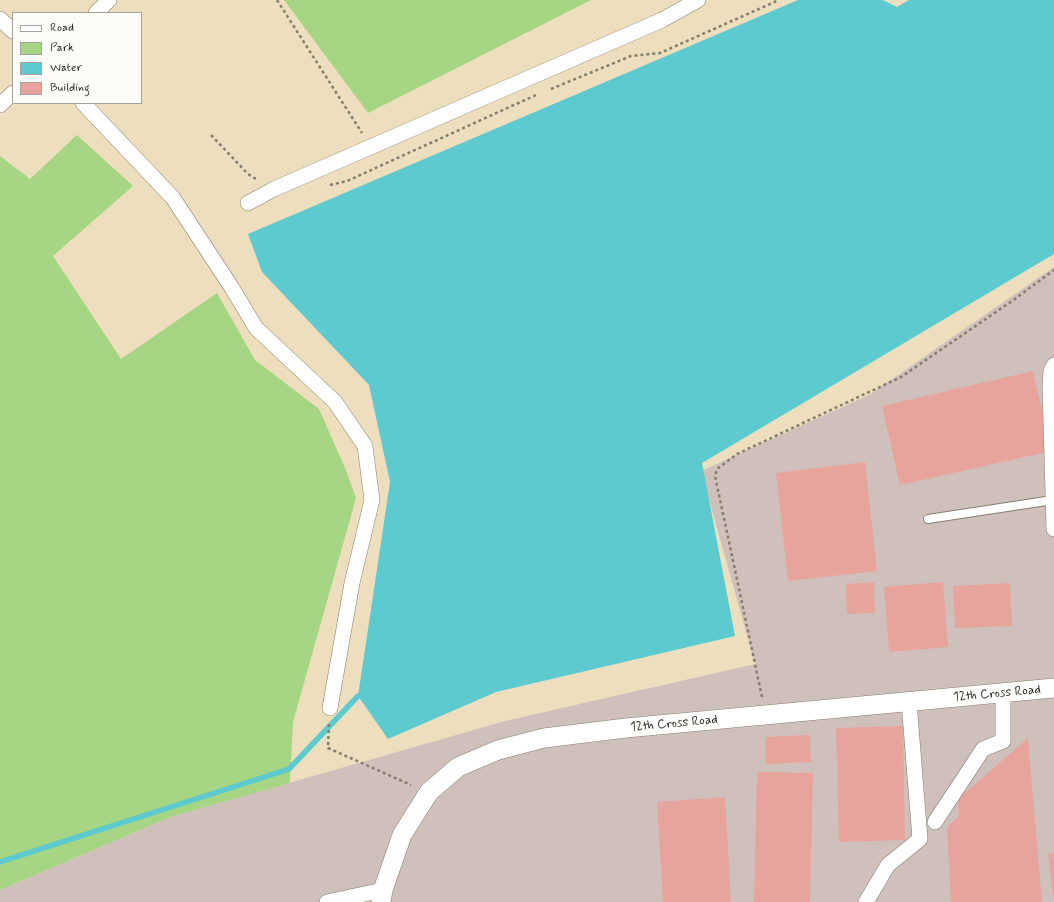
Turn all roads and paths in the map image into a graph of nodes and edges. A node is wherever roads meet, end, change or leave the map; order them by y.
1 (109, 0) edge
2 (277, 0) edge
3 (698, 0) edge
4 (779, 0) edge
5 (97, 12) edge
6 (0, 19) edge
7 (12, 30) edge
8 (546, 91) dead end
9 (12, 94) edge
10 (539, 94) dead end
11 (84, 104) edge
12 (0, 105) edge
13 (211, 135) dead end
14 (371, 147) junction
15 (325, 186) dead end
16 (274, 189) junction
17 (248, 203) dead end
18 (1054, 270) edge
19 (1054, 365) edge
20 (1053, 500) edge
21 (928, 519) dead end
22 (1054, 529) edge
23 (1054, 688) edge
24 (1003, 693) junction
25 (910, 702) junction
26 (330, 708) joint
27 (766, 715) junction
28 (395, 778) dead end
29 (935, 822) dead end
30 (382, 896) edge
31 (327, 902) edge
32 (866, 902) edge

1 - 5 street
2 - 14 path
3 - 14 street
4 - 8 path
6 - 7 street
9 - 12 street
10 - 15 path
11 - 26 street
13 - 16 path
14 - 16 street
16 - 17 street
18 - 27 path
19 - 20 street
20 - 21 lane
20 - 22 street
23 - 24 street, 12th Cross Road
24 - 25 street, 12th Cross Road
24 - 29 street
25 - 27 street, 12th Cross Road
25 - 32 street
26 - 28 path
27 - 30 street, 12th Cross Road
30 - 31 street

